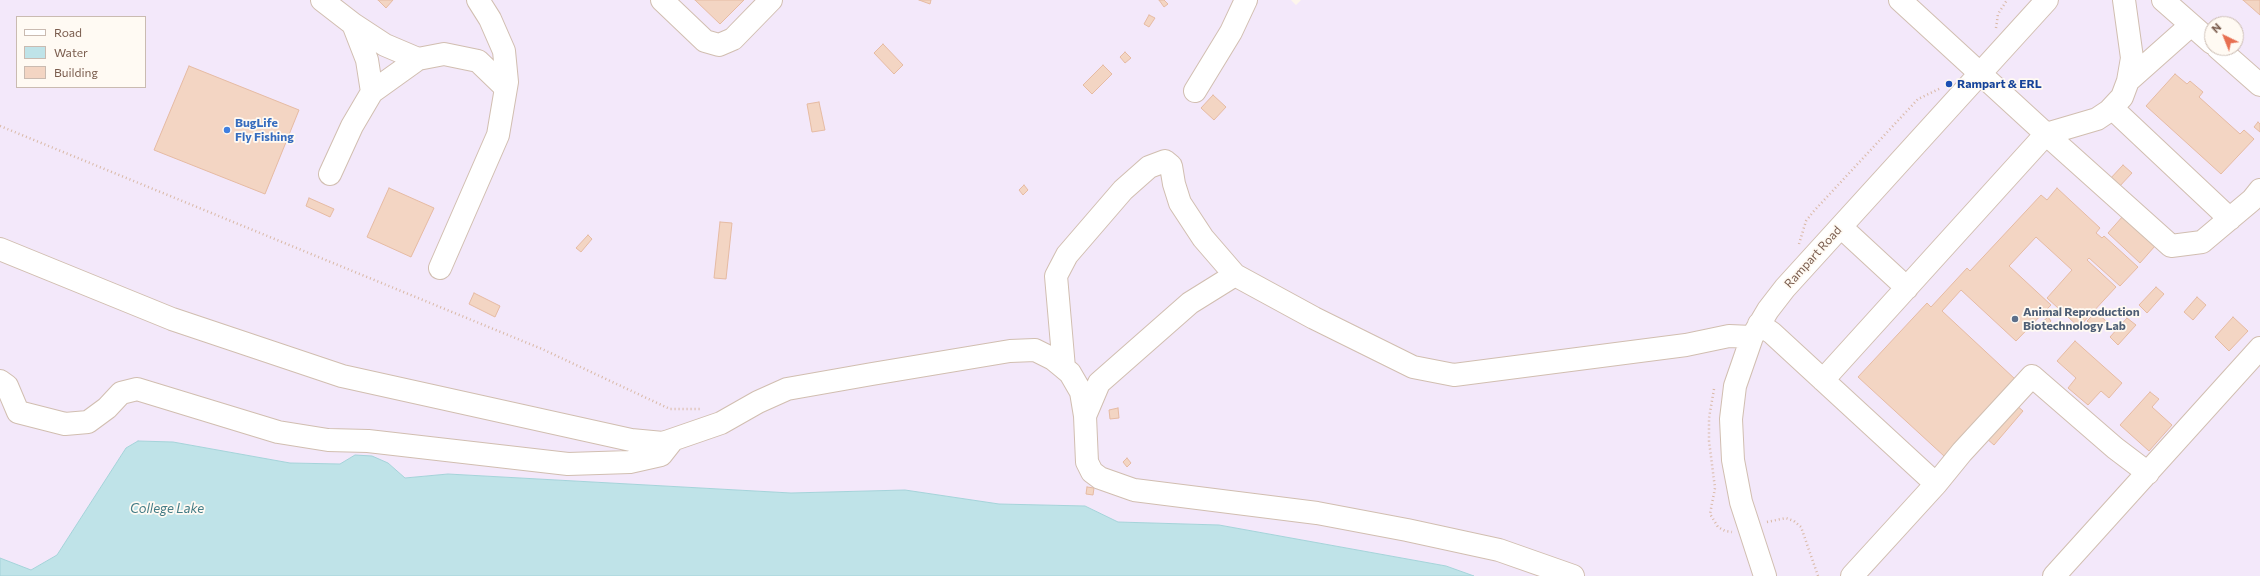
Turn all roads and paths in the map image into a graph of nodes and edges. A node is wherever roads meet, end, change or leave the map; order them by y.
1 (322, 0) edge
2 (478, 0) edge
3 (662, 0) edge
4 (771, 0) edge
5 (1246, 0) edge
6 (1900, 0) edge
7 (2007, 0) edge
8 (2048, 0) edge
9 (2124, 0) edge
10 (2163, 0) edge
11 (352, 24) junction
12 (2191, 25) junction
13 (1996, 31) dead end
14 (2204, 36) edge
15 (2227, 56) edge
16 (418, 59) junction
17 (1981, 73) junction
18 (2128, 81) junction
19 (1947, 84) dead end
20 (2260, 85) edge
21 (506, 88) junction
22 (1195, 91) dead end
23 (372, 92) junction
24 (2112, 108) junction
25 (0, 126) edge
26 (2046, 134) junction
27 (330, 174) dead end
28 (2260, 190) edge
29 (2230, 219) junction
30 (1841, 227) junction
31 (1798, 248) dead end
32 (0, 249) edge
33 (440, 268) dead end
34 (1235, 275) junction
35 (1907, 288) junction
36 (1756, 331) junction
37 (2260, 348) edge
38 (1064, 368) junction
39 (1823, 380) junction
40 (0, 381) edge
41 (709, 409) dead end
42 (1086, 416) junction
43 (673, 439) junction
44 (2148, 473) junction
45 (1936, 484) junction
46 (1764, 523) dead end
47 (1573, 576) edge
48 (1765, 576) edge
49 (1818, 576) edge
50 (1852, 576) edge
51 (2054, 576) edge

1 - 11 street
2 - 21 street
3 - 4 street
5 - 22 street
6 - 17 street
7 - 13 path
8 - 17 street, Rampart Road
9 - 18 street
10 - 12 street
11 - 16 street
11 - 23 street
12 - 14 street
12 - 18 street
15 - 20 street
16 - 21 street
16 - 23 street
17 - 26 street
17 - 30 street, Rampart Road
18 - 24 street
19 - 31 path
21 - 33 street
23 - 27 street
24 - 26 street
24 - 29 street
25 - 41 path
26 - 29 street
26 - 35 street
28 - 29 street
30 - 35 street
30 - 36 street, Rampart Road
32 - 43 street
34 - 36 street
34 - 38 street
34 - 42 street
35 - 39 street
36 - 39 street
36 - 48 street, Rampart Road
37 - 44 street
38 - 42 street
38 - 43 street
39 - 45 street
40 - 43 street
42 - 47 street
44 - 45 street
44 - 51 street
45 - 50 street
46 - 49 path

